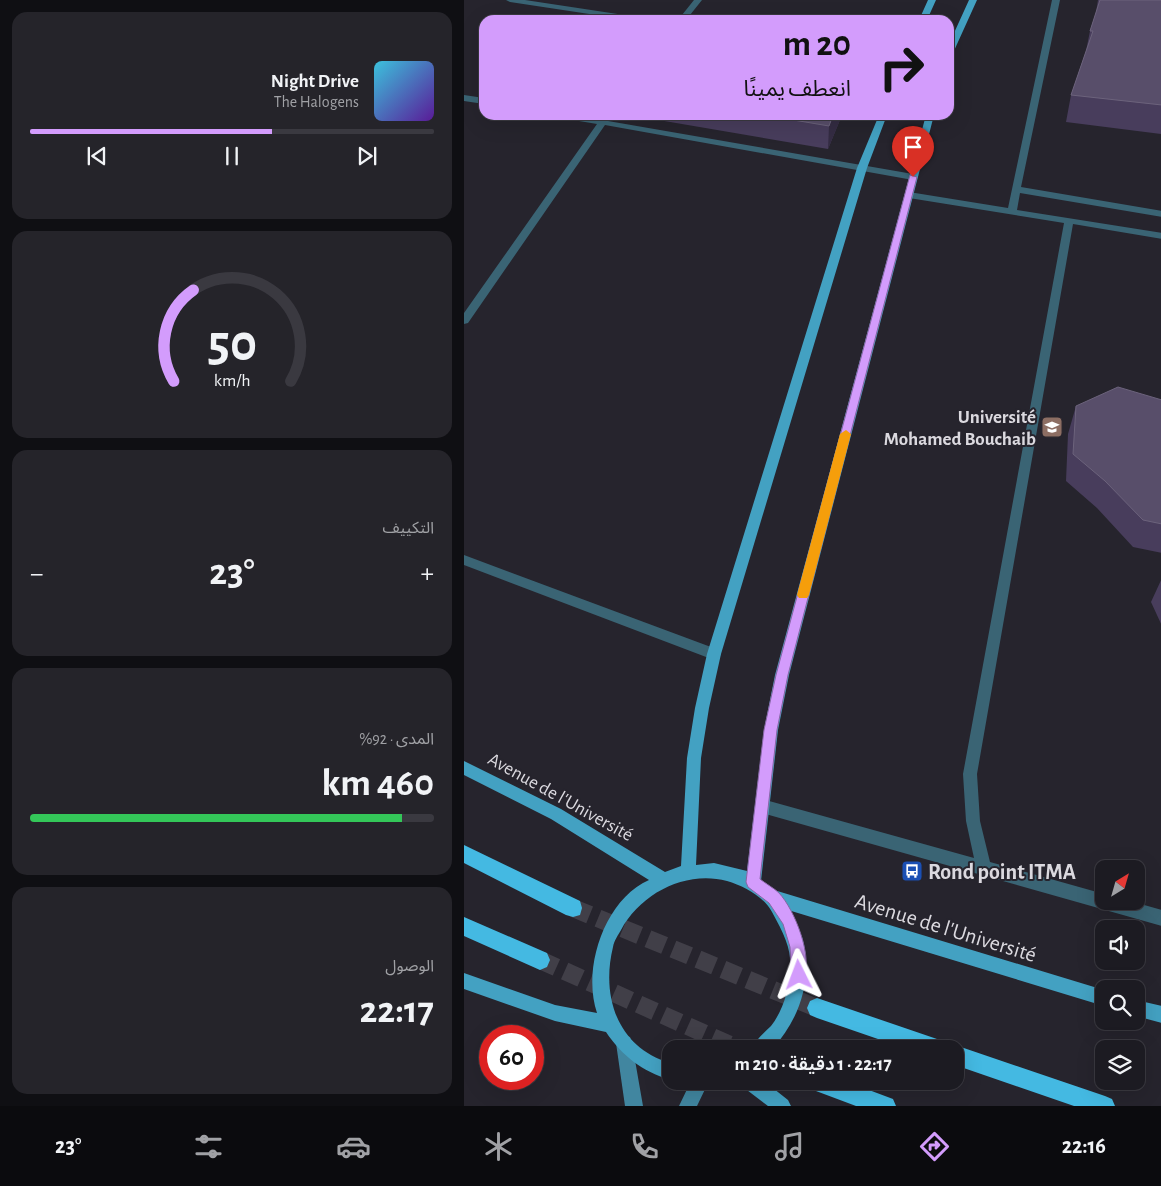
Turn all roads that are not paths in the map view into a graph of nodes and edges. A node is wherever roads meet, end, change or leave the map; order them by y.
1 (510, 0) edge
2 (698, 0) edge
3 (932, 0) edge
4 (973, 0) edge
5 (1056, 0) edge
6 (610, 15) edge
7 (686, 15) edge
8 (925, 15) edge
9 (954, 42) edge
10 (464, 98) edge
11 (479, 101) edge
12 (604, 120) edge
13 (610, 120) edge
14 (881, 120) edge
15 (929, 120) edge
16 (862, 168) junction
17 (913, 177) junction
18 (1016, 189) junction
19 (909, 195) junction
20 (1012, 210) junction
21 (1161, 214) edge
22 (1068, 220) junction
23 (1161, 236) edge
24 (464, 321) edge
25 (464, 560) edge
26 (714, 654) junction
27 (464, 768) edge
28 (762, 806) junction
29 (464, 854) edge
30 (984, 869) junction
31 (688, 870) junction
32 (662, 878) junction
33 (753, 882) junction
34 (774, 898) junction
35 (573, 908) tunnel mouth
36 (1161, 918) edge
37 (464, 926) edge
38 (540, 960) tunnel mouth
39 (464, 981) edge
40 (1095, 995) edge
41 (817, 1008) tunnel mouth
42 (1145, 1011) edge
43 (1161, 1015) edge
44 (610, 1024) junction
45 (768, 1040) edge
46 (911, 1040) edge
47 (624, 1043) junction
48 (964, 1058) edge
49 (662, 1069) edge
50 (696, 1090) edge
51 (761, 1090) edge
52 (841, 1090) edge
53 (634, 1106) edge
54 (688, 1106) edge
55 (782, 1106) edge
56 (886, 1106) edge
57 (1105, 1106) edge

1 - 6 street
2 - 7 street
3 - 8 main road
4 - 9 main road
5 - 18 street
10 - 11 street
12 - 24 street
13 - 16 street
14 - 16 main road
15 - 17 main road
16 - 17 street
16 - 26 main road
17 - 19 main road
18 - 20 street
18 - 21 street
19 - 20 street
19 - 28 main road
20 - 22 street
22 - 23 street
22 - 30 street
25 - 26 street
26 - 31 main road
27 - 32 main road, Avenue de l'Université
28 - 30 street
28 - 33 main road
29 - 35 highway
30 - 36 street
31 - 32 main road
31 - 33 main road
32 - 44 main road
33 - 34 main road
34 - 40 main road, Avenue de l'Université
34 - 45 main road
37 - 38 highway
39 - 44 main road
41 - 46 highway
42 - 43 main road
44 - 47 main road
47 - 49 main road
47 - 53 main road
48 - 57 highway
50 - 54 main road
51 - 55 main road
52 - 56 highway

